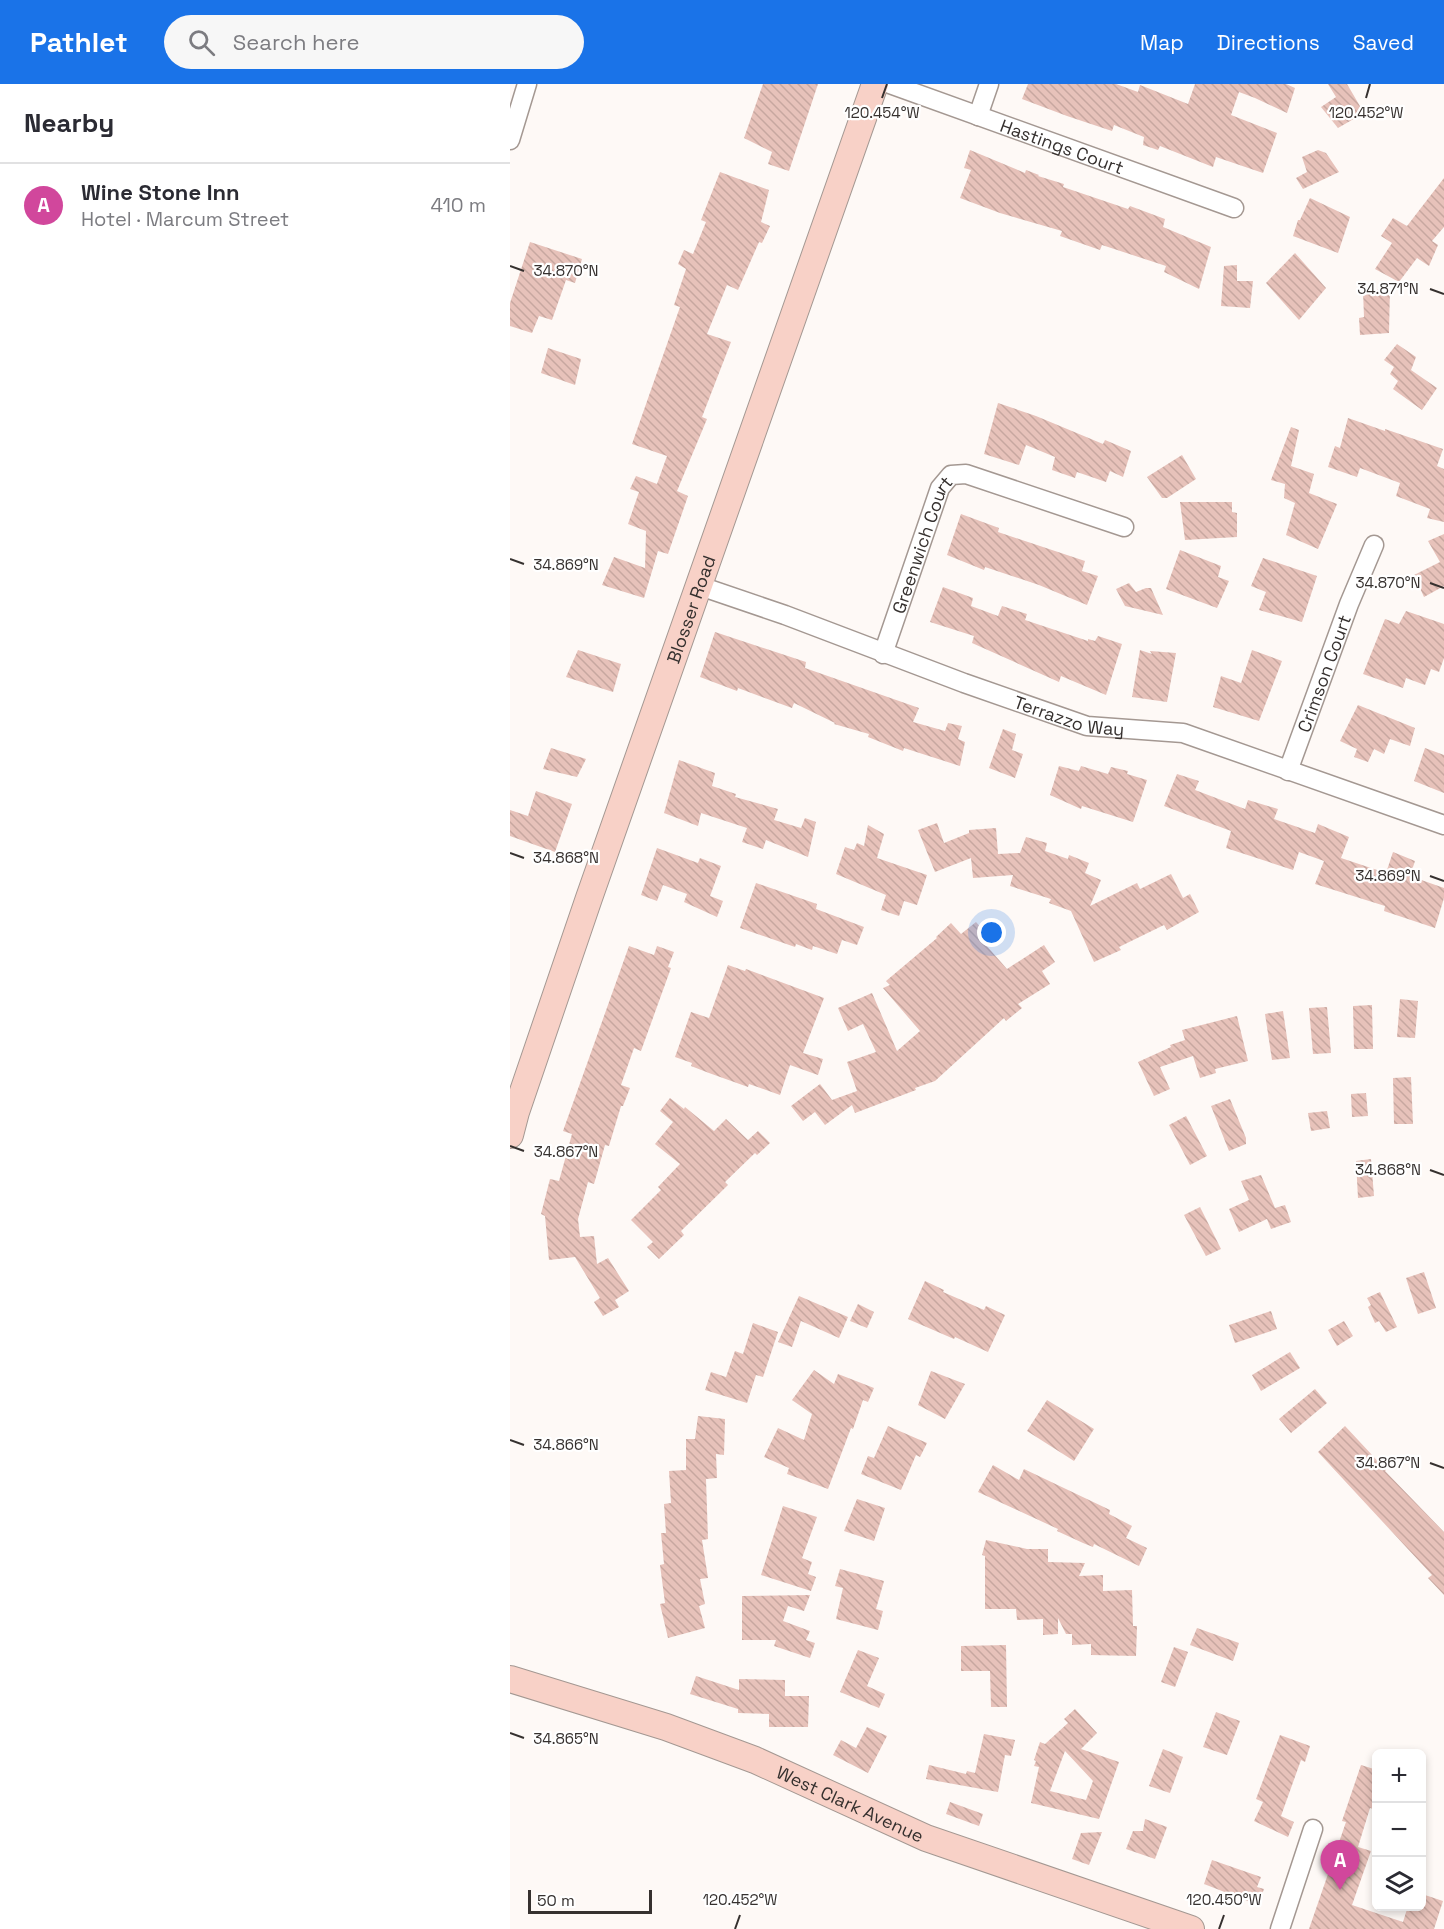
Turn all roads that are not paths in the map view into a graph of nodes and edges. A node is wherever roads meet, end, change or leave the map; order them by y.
1 (527, 84) edge
2 (875, 84) edge
3 (890, 84) edge
4 (989, 84) edge
5 (978, 116) junction
6 (510, 140) edge
7 (1234, 208) dead end
8 (1124, 527) dead end
9 (1374, 545) dead end
10 (700, 586) junction
11 (883, 654) junction
12 (1288, 771) junction
13 (1444, 825) edge
14 (510, 1135) edge
15 (510, 1679) edge
16 (1313, 1829) dead end
17 (1191, 1929) edge
18 (1280, 1929) edge

1 - 6 street
2 - 10 street, Blosser Road
3 - 5 street, Hastings Court
4 - 5 street
5 - 7 street, Hastings Court
8 - 11 street, Greenwich Court
9 - 12 street, Crimson Court
10 - 11 street, Terrazzo Way
10 - 14 street, Blosser Road
11 - 12 street, Terrazzo Way
12 - 13 street, Terrazzo Way
15 - 17 street, West Clark Avenue
16 - 18 street

